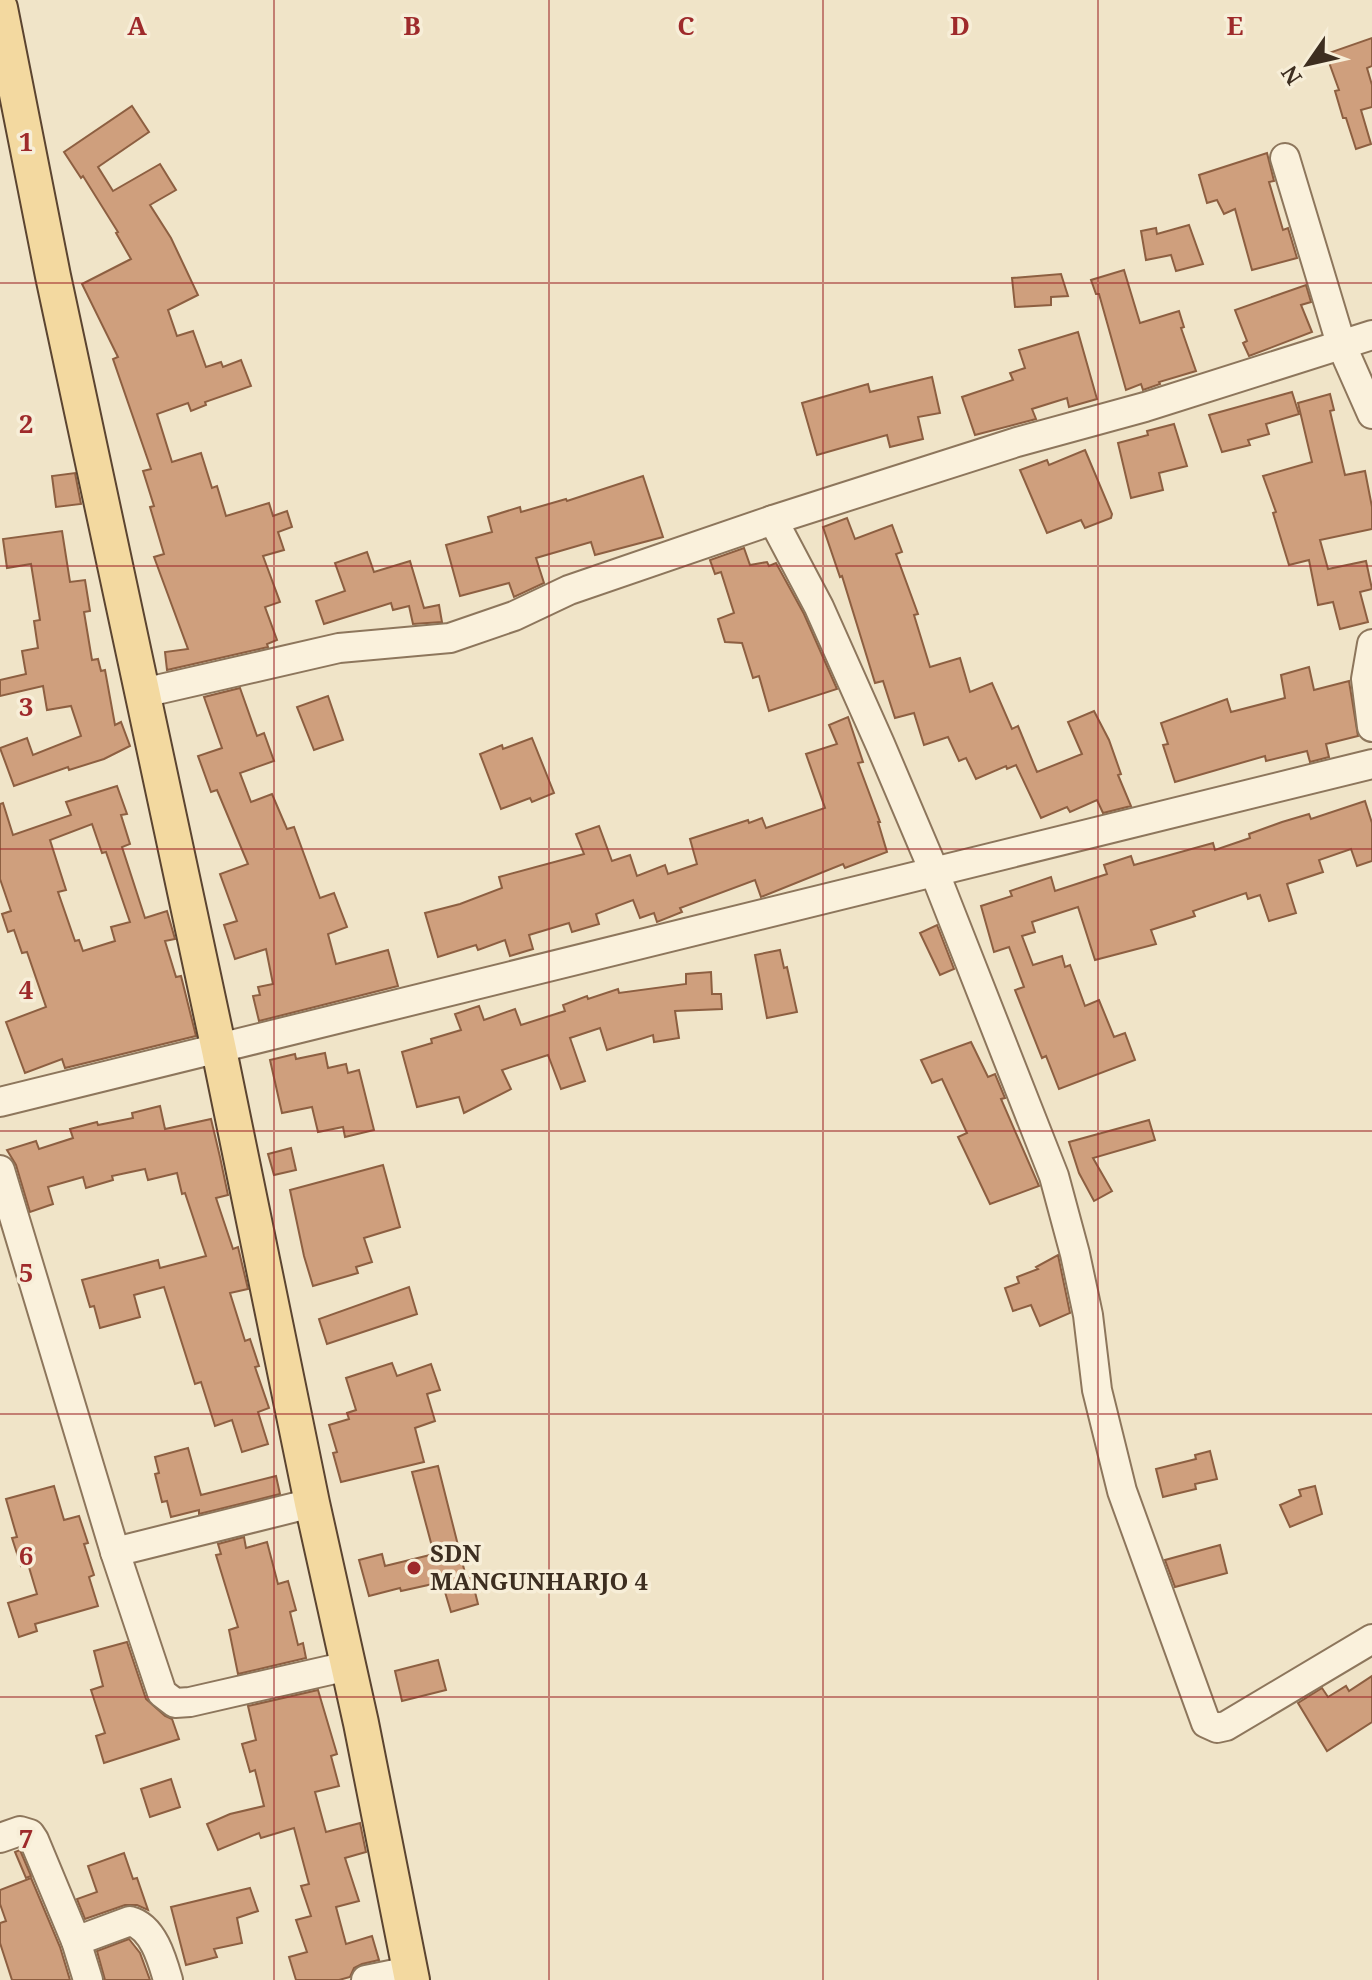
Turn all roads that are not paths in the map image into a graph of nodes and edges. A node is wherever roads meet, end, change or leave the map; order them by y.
1 (0, 8) edge
2 (1285, 158) dead end
3 (1372, 335) edge
4 (1341, 344) junction
5 (1372, 414) edge
6 (773, 520) junction
7 (1372, 644) edge
8 (143, 693) junction
9 (1372, 727) edge
10 (1372, 764) edge
11 (934, 871) junction
12 (219, 1050) junction
13 (0, 1102) edge
14 (0, 1170) edge
15 (312, 1503) junction
16 (115, 1552) junction
17 (1372, 1639) edge
18 (348, 1666) junction
19 (0, 1838) edge
20 (76, 1941) junction
21 (411, 1976) edge
22 (88, 1980) edge
23 (168, 1980) edge
24 (366, 1980) edge

1 - 8 main road
2 - 4 street
3 - 4 street
4 - 5 street
4 - 6 street
6 - 8 street
6 - 11 street
7 - 9 street
8 - 12 main road
10 - 11 street
11 - 12 street
11 - 17 street
12 - 13 street
12 - 15 main road
14 - 16 street
15 - 16 street
15 - 18 main road
16 - 18 street
18 - 21 main road
19 - 20 street
20 - 22 street
20 - 23 street
21 - 24 street

